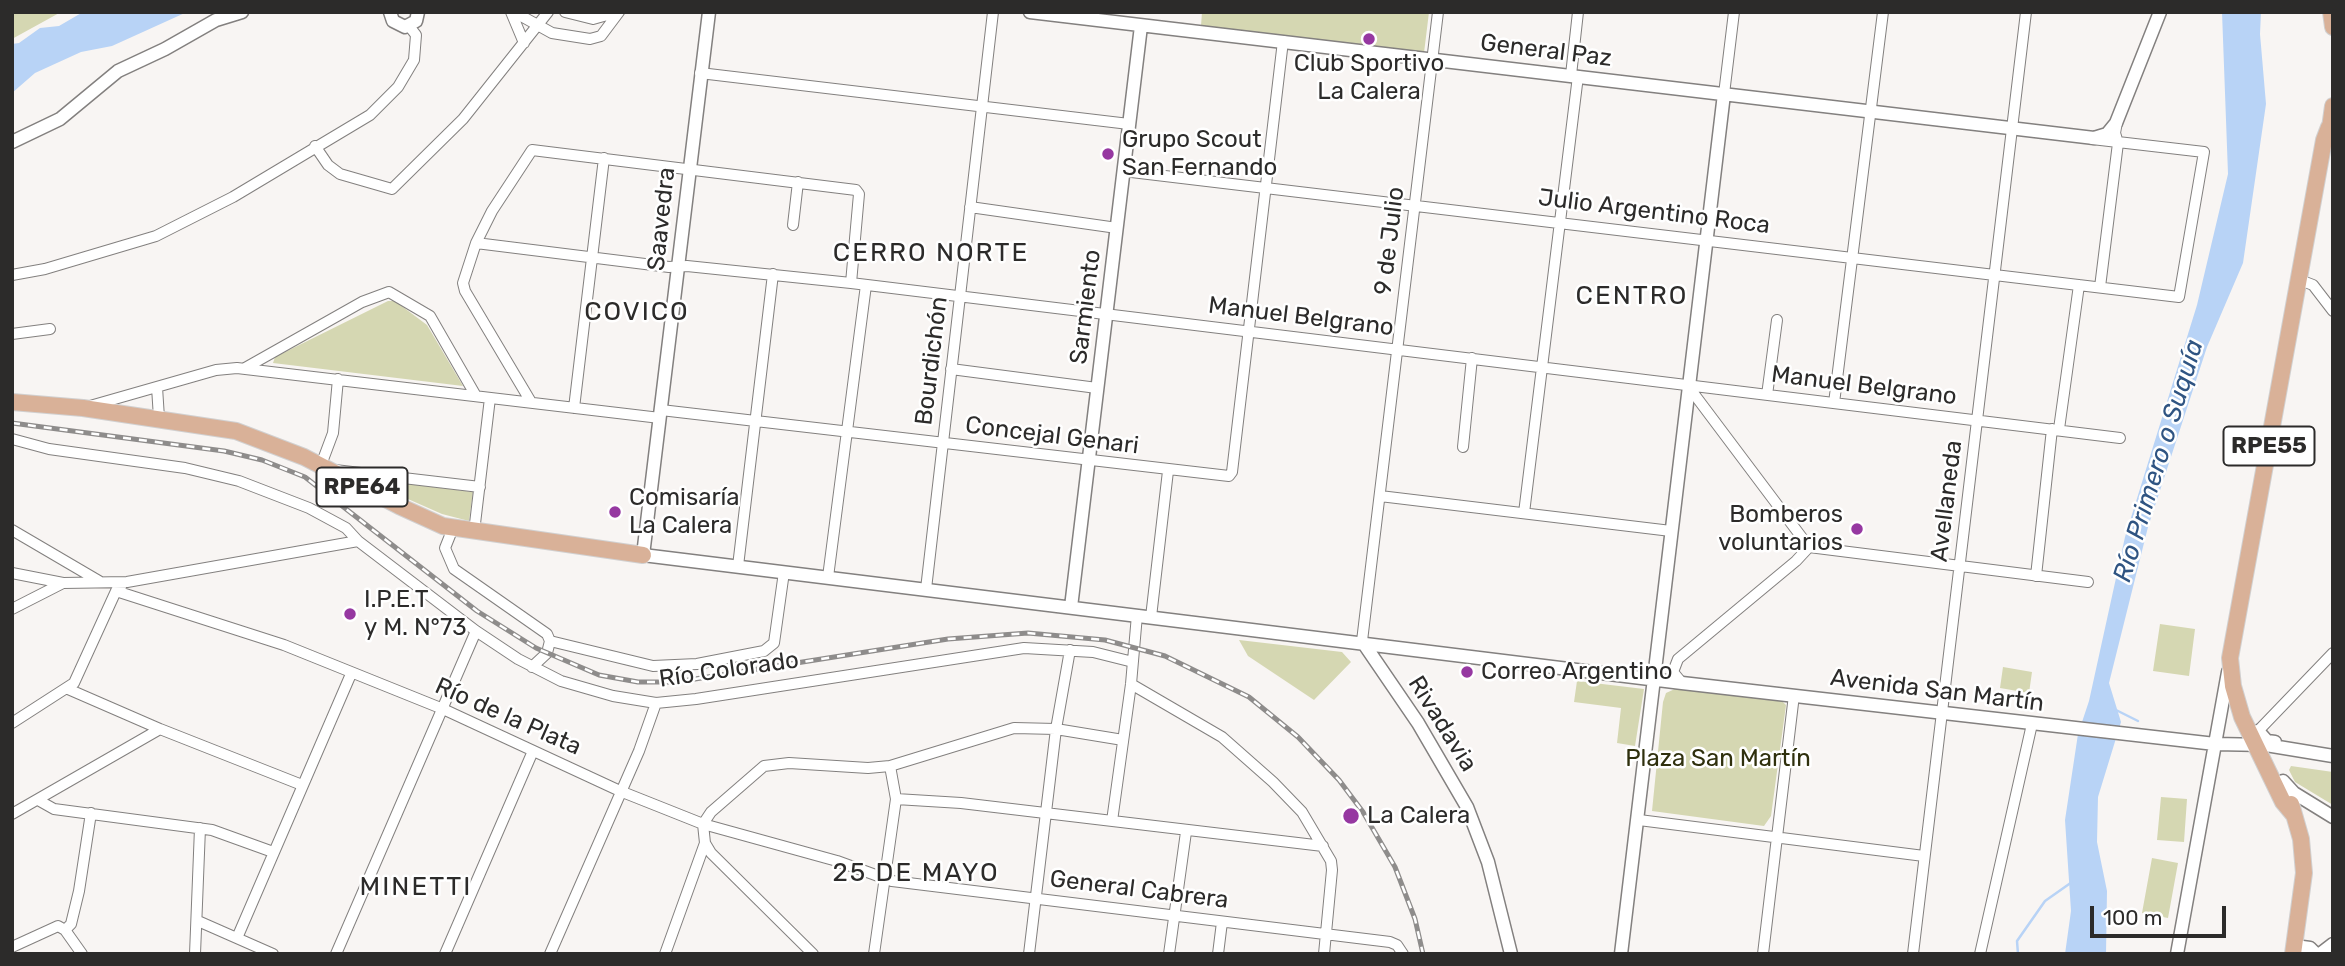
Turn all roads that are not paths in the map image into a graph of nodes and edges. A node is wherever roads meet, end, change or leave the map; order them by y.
1 (242, 12) edge
2 (512, 12) edge
3 (526, 12) edge
4 (533, 12) edge
5 (548, 12) edge
6 (565, 12) edge
7 (618, 12) edge
8 (709, 12) edge
9 (993, 12) edge
10 (1030, 12) edge
11 (1438, 12) edge
12 (1578, 12) edge
13 (1734, 12) edge
14 (1883, 12) edge
15 (2026, 12) edge
16 (2160, 12) edge
17 (2331, 12) edge
18 (419, 13) edge
19 (389, 14) edge
20 (1141, 19) edge
21 (538, 25) junction
22 (410, 26) junction
23 (2333, 27) edge
24 (1283, 41) junction
25 (524, 43) junction
26 (1433, 58) junction
27 (700, 73) junction
28 (1575, 75) junction
29 (1724, 94) junction
30 (979, 106) junction
31 (2333, 106) edge
32 (1870, 111) junction
33 (2119, 117) junction
34 (1129, 124) junction
35 (2012, 128) junction
36 (2086, 138) junction
37 (12, 142) edge
38 (2119, 143) junction
39 (315, 146) junction
40 (604, 158) junction
41 (688, 169) junction
42 (1124, 171) junction
43 (798, 182) junction
44 (1266, 188) junction
45 (1415, 204) junction
46 (970, 207) junction
47 (1560, 222) junction
48 (793, 225) dead end
49 (1116, 228) junction
50 (1707, 239) junction
51 (476, 243) junction
52 (1851, 256) junction
53 (592, 257) junction
54 (678, 267) junction
55 (2302, 272) junction
56 (1996, 274) junction
57 (12, 275) edge
58 (773, 275) junction
59 (851, 283) junction
60 (866, 285) junction
61 (2079, 285) junction
62 (2100, 287) junction
63 (962, 299) junction
64 (2333, 311) edge
65 (1107, 315) junction
66 (1777, 320) dead end
67 (50, 329) dead end
68 (1249, 332) junction
69 (12, 334) edge
70 (1399, 351) junction
71 (1472, 358) junction
72 (245, 368) junction
73 (1543, 368) junction
74 (951, 369) junction
75 (338, 379) junction
76 (1688, 386) junction
77 (157, 387) junction
78 (1097, 388) junction
79 (1767, 395) junction
80 (476, 396) junction
81 (490, 398) junction
82 (12, 401) edge
83 (531, 402) junction
84 (1834, 403) junction
85 (83, 408) junction
86 (574, 408) junction
87 (661, 414) junction
88 (159, 418) junction
89 (755, 421) junction
90 (1979, 421) junction
91 (2056, 429) junction
92 (846, 432) junction
93 (2120, 438) dead end
94 (12, 439) edge
95 (943, 443) junction
96 (1463, 447) dead end
97 (1089, 462) junction
98 (325, 467) junction
99 (1168, 471) junction
100 (379, 475) junction
101 (480, 488) junction
102 (374, 493) junction
103 (1380, 496) junction
104 (1524, 513) junction
105 (453, 528) junction
106 (12, 530) edge
107 (1671, 531) junction
108 (474, 532) junction
109 (358, 541) junction
110 (1809, 547) junction
111 (643, 555) junction
112 (738, 566) junction
113 (1960, 566) junction
114 (784, 572) junction
115 (12, 573) edge
116 (2036, 576) junction
117 (828, 577) junction
118 (100, 582) junction
119 (127, 582) junction
120 (2088, 582) dead end
121 (63, 583) junction
122 (926, 589) junction
123 (116, 591) junction
124 (1071, 607) junction
125 (12, 609) edge
126 (1137, 615) junction
127 (1151, 617) junction
128 (2236, 627) junction
129 (476, 631) junction
130 (550, 641) junction
131 (1362, 641) junction
132 (1397, 646) junction
133 (1070, 650) junction
134 (1658, 650) junction
135 (2333, 653) edge
136 (2230, 658) junction
137 (1678, 659) junction
138 (1133, 662) junction
139 (532, 667) junction
140 (1382, 667) junction
141 (351, 674) junction
142 (1654, 679) junction
143 (1682, 682) junction
144 (1131, 684) junction
145 (68, 689) junction
146 (1794, 695) junction
147 (656, 703) junction
148 (443, 709) junction
149 (1941, 713) junction
150 (12, 723) edge
151 (2032, 724) junction
152 (160, 729) junction
153 (1056, 729) junction
154 (1123, 740) junction
155 (2215, 744) junction
156 (2262, 745) junction
157 (533, 751) junction
158 (2333, 757) edge
159 (890, 766) junction
160 (2283, 781) junction
161 (302, 785) junction
162 (620, 792) junction
163 (896, 799) junction
164 (38, 800) junction
165 (91, 813) junction
166 (1046, 813) junction
167 (12, 814) edge
168 (2292, 814) junction
169 (2333, 817) edge
170 (1639, 820) junction
171 (1112, 821) junction
172 (703, 824) junction
173 (200, 828) junction
174 (1186, 832) junction
175 (1776, 837) junction
176 (705, 843) junction
177 (1323, 846) junction
178 (273, 852) junction
179 (1924, 856) junction
180 (883, 878) junction
181 (1035, 898) junction
182 (1174, 916) junction
183 (198, 921) junction
184 (1222, 922) junction
185 (65, 930) junction
186 (1326, 935) junction
187 (237, 938) junction
188 (2333, 944) edge
189 (12, 947) edge
190 (2294, 950) edge
191 (82, 954) edge
192 (195, 954) edge
193 (273, 954) edge
194 (336, 954) edge
195 (445, 954) edge
196 (550, 954) edge
197 (665, 954) edge
198 (813, 954) edge
199 (874, 954) edge
200 (1029, 954) edge
201 (1169, 954) edge
202 (1218, 954) edge
203 (1324, 954) edge
204 (1403, 954) edge
205 (1511, 954) edge
206 (1621, 954) edge
207 (1763, 954) edge
208 (1913, 954) edge
209 (1980, 954) edge
210 (2177, 954) edge
211 (2318, 954) edge

1 - 37 street
2 - 21 street
2 - 25 street
3 - 4 street
5 - 21 street
6 - 7 street
7 - 21 street
8 - 27 street, Saavedra
9 - 30 street, Bourdichón
10 - 20 street, General Paz
11 - 26 street, 9 de Julio
12 - 28 street
13 - 29 street
14 - 32 street
15 - 35 street, Avellaneda
16 - 33 street
17 - 23 main road
18 - 22 street
19 - 22 street
20 - 24 street, General Paz
20 - 34 street, Sarmiento
21 - 25 street
22 - 39 street
24 - 26 street, General Paz
24 - 44 street
25 - 39 street
26 - 28 street, General Paz
26 - 45 street, 9 de Julio
27 - 30 street
27 - 41 street, Saavedra
28 - 29 street, General Paz
28 - 47 street
29 - 32 street, General Paz
29 - 50 street
30 - 34 street
30 - 46 street, Bourdichón
31 - 55 main road, RPE55
32 - 35 street, General Paz
32 - 52 street
33 - 36 street
33 - 38 street
34 - 42 street, Sarmiento
35 - 36 street, General Paz
35 - 56 street, Avellaneda
36 - 38 street
38 - 62 street
38 - 62 street, Julio Argentino Roca
39 - 57 street
40 - 41 street
40 - 51 street
40 - 53 street
41 - 43 street
41 - 54 street, Saavedra
42 - 44 street, Julio Argentino Roca
42 - 49 street, Sarmiento
43 - 48 street
43 - 59 street
44 - 45 street, Julio Argentino Roca
44 - 68 street
45 - 47 street, Julio Argentino Roca
45 - 70 street, 9 de Julio
46 - 49 street
46 - 63 street, Bourdichón
47 - 50 street, Julio Argentino Roca
47 - 73 street
49 - 65 street, Sarmiento
50 - 52 street, Julio Argentino Roca
50 - 76 street
51 - 53 street, Manuel Belgrano
51 - 83 street
52 - 56 street, Julio Argentino Roca
52 - 84 street
53 - 54 street, Manuel Belgrano
53 - 86 street
54 - 58 street, Manuel Belgrano
54 - 87 street, Saavedra
55 - 64 street
55 - 128 main road, RPE55
56 - 61 street, Julio Argentino Roca
56 - 90 street, Avellaneda
58 - 59 street, Manuel Belgrano
58 - 89 street
59 - 60 street, Manuel Belgrano
60 - 63 street, Manuel Belgrano
60 - 92 street
61 - 62 street, Julio Argentino Roca
61 - 91 street
63 - 65 street, Manuel Belgrano
63 - 74 street, Bourdichón
65 - 68 street, Manuel Belgrano
65 - 78 street, Sarmiento
66 - 79 street
67 - 69 street
68 - 70 street, Manuel Belgrano
68 - 99 street, Concejal Genari
70 - 71 street, Manuel Belgrano
70 - 103 street, 9 de Julio
71 - 73 street, Manuel Belgrano
71 - 96 street
72 - 75 street, Concejal Genari
72 - 77 street, Concejal Genari
72 - 80 street
73 - 76 street, Manuel Belgrano
73 - 104 street
74 - 78 street
74 - 95 street, Bourdichón
75 - 80 street, Concejal Genari
75 - 98 street
76 - 79 street, Manuel Belgrano
76 - 107 street
76 - 110 street
77 - 85 street, Concejal Genari
77 - 88 street
78 - 97 street, Sarmiento
79 - 84 street, Manuel Belgrano
80 - 81 street, Concejal Genari
81 - 83 street, Concejal Genari
81 - 101 street
82 - 85 main road, RPE64
83 - 86 street, Concejal Genari
84 - 90 street, Manuel Belgrano
85 - 88 main road, RPE64
86 - 87 street, Concejal Genari
87 - 89 street, Concejal Genari
87 - 111 street, Saavedra
88 - 98 main road, RPE64
89 - 92 street, Concejal Genari
89 - 112 street
90 - 91 street, Manuel Belgrano
90 - 113 street, Avellaneda
91 - 93 street, Manuel Belgrano
91 - 116 street
92 - 95 street, Concejal Genari
92 - 117 street
94 - 109 street, Río Colorado
95 - 97 street, Concejal Genari
95 - 122 street, Bourdichón
97 - 99 street, Concejal Genari
97 - 124 street, Sarmiento
98 - 100 street
98 - 102 main road, RPE64
99 - 127 street
100 - 101 street
100 - 102 street
101 - 108 street
102 - 105 main road, RPE64
103 - 104 street
103 - 131 street, 9 de Julio
104 - 107 street
105 - 108 main road, RPE64
105 - 130 street
106 - 118 street
107 - 134 street
108 - 111 main road, RPE64
109 - 119 street
109 - 129 street, Río Colorado
110 - 113 street
110 - 137 street
111 - 112 street, RPE64
112 - 114 street, RPE64
113 - 116 street
113 - 149 street, Avellaneda
114 - 117 street, RPE64
114 - 130 street
115 - 121 street
116 - 120 street
117 - 122 street, RPE64
118 - 119 street
118 - 121 street
119 - 123 street
121 - 125 street
122 - 124 street, RPE64
123 - 141 street, Río de la Plata
123 - 145 street
124 - 126 street, RPE64
126 - 127 street, RPE64
126 - 138 street
127 - 131 street, RPE64
128 - 136 main road, RPE55
128 - 156 main road, RPE55
129 - 139 street, Río Colorado
129 - 148 street
130 - 139 street
131 - 132 street, RPE64
131 - 140 street, Rivadavia
132 - 140 street
132 - 142 street, RPE64
133 - 138 street, Río Colorado
133 - 147 street, Río Colorado
133 - 153 street
134 - 137 street
134 - 142 street
135 - 156 street
136 - 155 street
136 - 156 main road, RPE55
137 - 143 street
138 - 144 street
139 - 147 street, Río Colorado
140 - 205 street, Rivadavia
141 - 148 street, Río de la Plata
141 - 161 street
142 - 143 street, Avenida San Martín
142 - 170 street
143 - 146 street, Avenida San Martín
144 - 154 street
144 - 177 street
145 - 150 street
145 - 152 street
146 - 149 street, Avenida San Martín
146 - 175 street
147 - 162 street
148 - 157 street, Río de la Plata
148 - 194 street
149 - 151 street, Avenida San Martín
149 - 179 street, Avellaneda
151 - 155 street, Avenida San Martín
151 - 209 street
152 - 161 street
152 - 164 street
153 - 154 street
153 - 159 street
153 - 166 street
154 - 171 street
155 - 156 street, Avenida San Martín
155 - 210 street
156 - 158 street, Avenida San Martín
156 - 158 street
156 - 160 main road, RPE55
156 - 168 main road, RPE55
157 - 162 street, Río de la Plata
157 - 195 street
159 - 163 street
159 - 172 street
160 - 168 main road, RPE55
160 - 169 street
161 - 178 street
162 - 172 street, Río de la Plata
162 - 196 street
163 - 166 street
163 - 180 street
164 - 165 street
164 - 167 street
165 - 173 street
165 - 185 street
166 - 171 street
166 - 181 street
168 - 190 main road, RPE55
170 - 175 street
170 - 206 street
171 - 174 street
172 - 176 street
172 - 180 street, Río de la Plata
173 - 178 street
173 - 183 street
174 - 177 street
174 - 182 street
175 - 179 street
175 - 207 street
176 - 197 street
176 - 198 street
177 - 186 street
178 - 187 street
179 - 208 street, Avellaneda
180 - 181 street, General Cabrera
180 - 199 street
181 - 182 street, General Cabrera
181 - 200 street
182 - 184 street, General Cabrera
182 - 201 street
183 - 187 street
183 - 192 street
184 - 186 street, General Cabrera
184 - 202 street
185 - 189 street
185 - 191 street
186 - 203 street
186 - 204 street, General Cabrera
187 - 193 street
188 - 211 street
190 - 211 street

